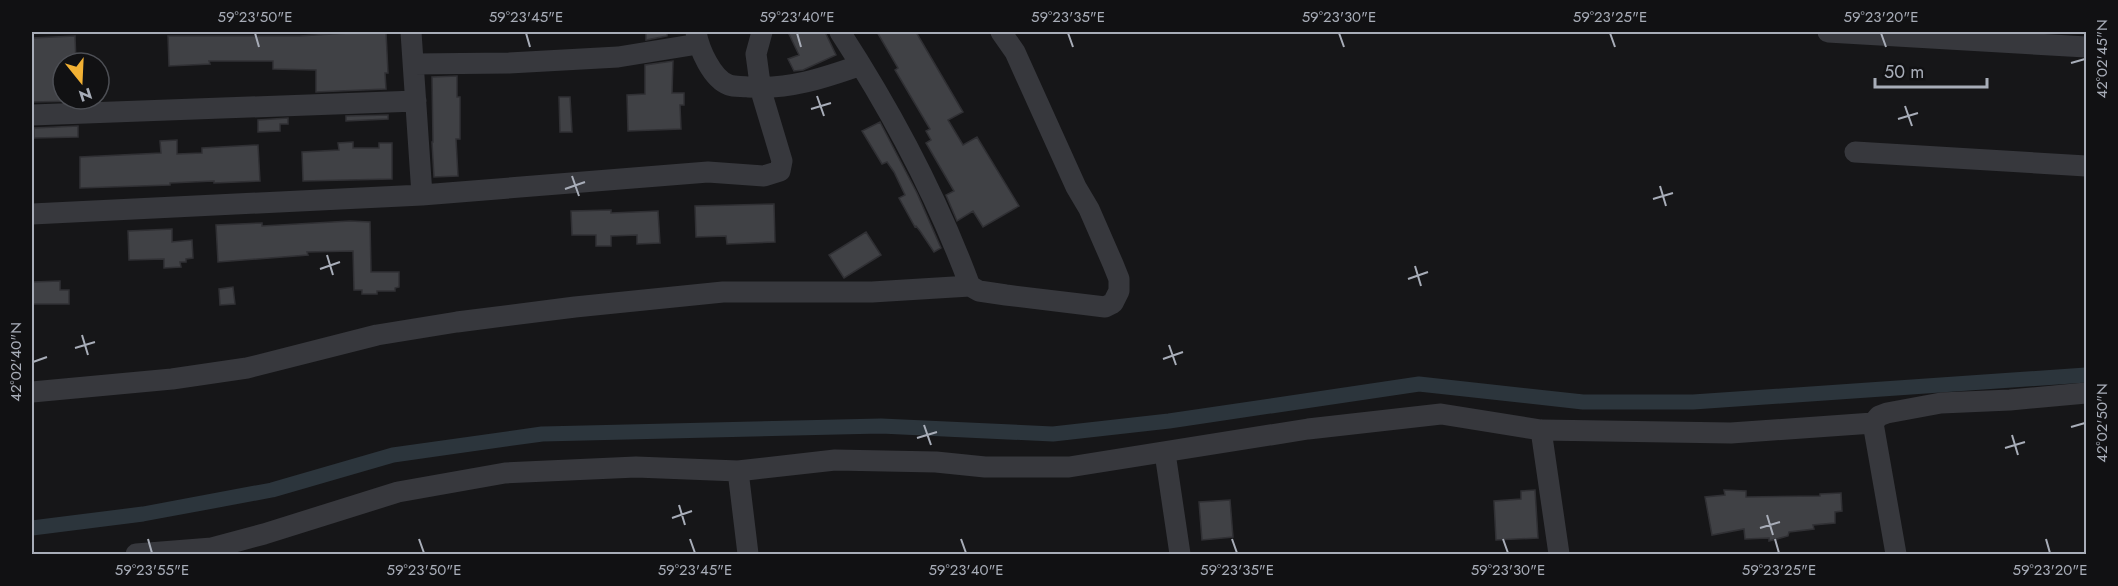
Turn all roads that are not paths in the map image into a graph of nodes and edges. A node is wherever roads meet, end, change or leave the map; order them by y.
1 (411, 32) edge
2 (762, 32) edge
3 (840, 32) edge
4 (1001, 32) edge
5 (1828, 32) edge
6 (697, 38) edge
7 (2086, 46) edge
8 (414, 64) junction
9 (861, 65) junction
10 (761, 88) junction
11 (416, 101) junction
12 (32, 115) edge
13 (1856, 152) dead end
14 (2086, 166) edge
15 (422, 195) junction
16 (32, 214) edge
17 (970, 286) junction
18 (32, 392) edge
19 (2086, 393) edge
20 (1873, 423) junction
21 (1541, 430) junction
22 (1165, 453) junction
23 (738, 471) junction
24 (265, 544) edge
25 (136, 555) edge
26 (748, 555) edge
27 (1180, 555) edge
28 (1559, 555) edge
29 (1896, 555) edge

1 - 8 street
2 - 10 street
3 - 9 street
4 - 17 street
5 - 7 street
6 - 8 street
6 - 10 street
8 - 11 street
9 - 10 street
9 - 17 street
10 - 15 street
11 - 12 street
11 - 15 street
13 - 14 street
15 - 16 street
17 - 18 street
19 - 20 street
20 - 21 street
20 - 29 street
21 - 22 street
21 - 28 street
22 - 23 street
22 - 27 street
23 - 24 street
23 - 26 street
24 - 25 street

